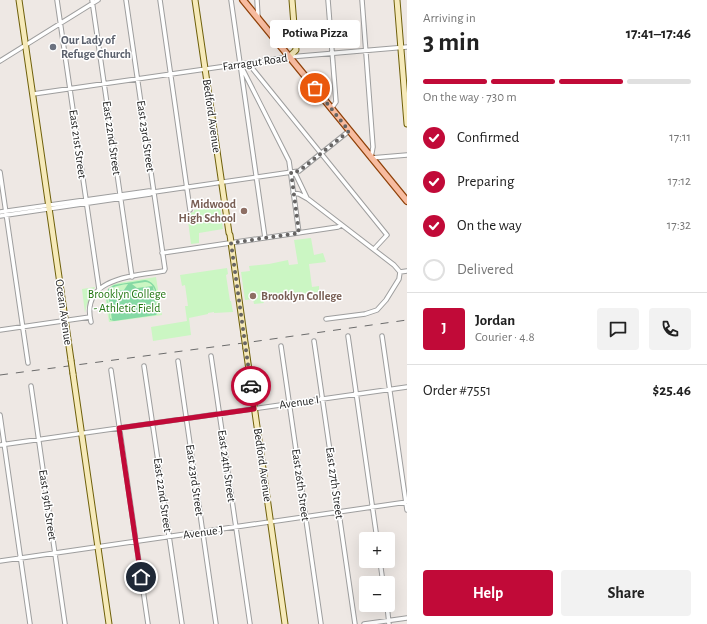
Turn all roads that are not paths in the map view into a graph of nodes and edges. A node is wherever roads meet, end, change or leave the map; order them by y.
1 (19, 0) edge
2 (57, 0) edge
3 (98, 0) edge
4 (126, 0) edge
5 (160, 0) edge
6 (195, 0) edge
7 (231, 0) edge
8 (243, 0) edge
9 (257, 0) edge
10 (292, 0) edge
11 (328, 0) edge
12 (362, 0) edge
13 (396, 0) edge
14 (92, 2) edge
15 (258, 18) junction
16 (61, 23) junction
17 (26, 45) junction
18 (401, 47) junction
19 (407, 47) edge
20 (366, 50) junction
21 (332, 53) junction
22 (289, 56) junction
23 (0, 61) edge
24 (248, 63) junction
25 (240, 64) junction
26 (206, 69) junction
27 (171, 74) junction
28 (137, 79) junction
29 (104, 83) junction
30 (70, 88) junction
31 (33, 94) junction
32 (331, 109) junction
33 (407, 124) edge
34 (349, 131) junction
35 (321, 154) junction
36 (407, 155) edge
37 (371, 158) junction
38 (0, 172) edge
39 (291, 172) junction
40 (257, 178) junction
41 (222, 182) junction
42 (187, 187) junction
43 (154, 192) junction
44 (293, 193) junction
45 (120, 197) junction
46 (308, 199) junction
47 (407, 201) edge
48 (87, 202) junction
49 (49, 207) junction
50 (190, 210) dead end
51 (0, 212) edge
52 (6, 214) junction
53 (0, 216) edge
54 (341, 225) junction
55 (299, 233) junction
56 (265, 238) junction
57 (231, 243) junction
58 (374, 249) junction
59 (162, 253) junction
60 (407, 271) edge
61 (400, 272) junction
62 (132, 277) junction
63 (99, 289) junction
64 (90, 317) junction
65 (326, 319) dead end
66 (66, 321) junction
67 (91, 322) dead end
68 (22, 327) junction
69 (0, 330) edge
70 (348, 336) dead end
71 (382, 336) dead end
72 (314, 341) dead end
73 (281, 346) dead end
74 (211, 356) dead end
75 (178, 361) dead end
76 (28, 363) dead end
77 (144, 366) dead end
78 (111, 370) dead end
79 (31, 386) dead end
80 (407, 387) edge
81 (390, 389) junction
82 (356, 394) junction
83 (323, 399) junction
84 (289, 404) junction
85 (254, 409) junction
86 (220, 414) junction
87 (0, 415) edge
88 (186, 418) junction
89 (153, 423) junction
90 (119, 428) junction
91 (82, 434) junction
92 (39, 440) junction
93 (2, 445) edge
94 (406, 502) edge
95 (372, 507) junction
96 (407, 510) edge
97 (339, 512) junction
98 (305, 517) junction
99 (271, 522) junction
100 (236, 527) junction
101 (203, 532) junction
102 (376, 532) edge
103 (169, 537) junction
104 (136, 541) junction
105 (99, 547) junction
106 (55, 553) junction
107 (21, 558) junction
108 (0, 561) edge
109 (388, 612) edge
110 (407, 618) edge
111 (389, 622) edge
112 (30, 624) edge
113 (65, 624) edge
114 (109, 624) edge
115 (148, 624) edge
116 (182, 624) edge
117 (216, 624) edge
118 (250, 624) edge
119 (286, 624) edge
120 (321, 624) edge
121 (355, 624) edge
122 (364, 624) edge

1 - 17 main road, Ocean Avenue
2 - 16 street, East 21st Street
3 - 14 street
4 - 28 street, East 23rd Street
5 - 27 street
6 - 26 main road, Bedford Avenue
7 - 25 street
8 - 15 main road
9 - 15 street
10 - 22 main road
11 - 21 street
12 - 20 street
13 - 18 main road
14 - 16 street
14 - 29 street, East 22nd Street
15 - 22 main road
16 - 17 street
16 - 30 street, East 21st Street
17 - 23 street
17 - 31 main road, Ocean Avenue
18 - 19 street, Farragut Road
18 - 20 street, Farragut Road
18 - 33 main road
20 - 21 street, Farragut Road
20 - 37 street
21 - 22 street, Farragut Road
21 - 32 street
22 - 24 street, Farragut Road
22 - 32 main road
24 - 25 street, Farragut Road
24 - 35 street
25 - 26 street, Farragut Road
25 - 39 street
25 - 40 street
26 - 27 street, Farragut Road
26 - 41 main road, Bedford Avenue
27 - 28 street, Farragut Road
27 - 42 street
28 - 29 street, Farragut Road
28 - 43 street, East 23rd Street
29 - 30 street, Farragut Road
29 - 45 street, East 22nd Street
30 - 31 street, Farragut Road
30 - 48 street, East 21st Street
31 - 49 main road, Ocean Avenue
32 - 34 main road
34 - 35 street
34 - 37 main road
35 - 39 street
35 - 58 street
36 - 37 street
37 - 47 main road
38 - 52 street
39 - 40 street
39 - 44 street
39 - 46 street
40 - 41 street
40 - 56 street
41 - 42 street
41 - 57 main road, Bedford Avenue
42 - 43 street
42 - 50 street
43 - 45 street
43 - 59 street, East 23rd Street
44 - 46 street
44 - 55 street
45 - 48 street
45 - 62 street, East 22nd Street
46 - 54 street
48 - 49 street
48 - 63 street, East 21st Street
49 - 52 street
49 - 66 main road, Ocean Avenue
51 - 52 street
52 - 53 street
52 - 68 street
54 - 55 street
54 - 58 street
55 - 56 street
56 - 57 street
57 - 59 street
57 - 85 main road, Bedford Avenue, bridge
58 - 61 street
59 - 62 street, East 23rd Street
60 - 61 street
61 - 65 street
62 - 63 street
63 - 64 street
64 - 66 street
64 - 67 street
66 - 68 street
66 - 91 main road, Ocean Avenue, bridge
68 - 69 street
68 - 76 street
70 - 82 street
71 - 81 street
72 - 83 street, East 27th Street
73 - 84 street, East 26th Street
74 - 86 street, East 24th Street
75 - 88 street, East 23rd Street
77 - 89 street, East 22nd Street
78 - 90 street
79 - 92 street, East 19th Street
80 - 81 street, Avenue I
81 - 82 street, Avenue I
81 - 94 street
82 - 83 street, Avenue I
82 - 95 street
83 - 84 street, Avenue I
83 - 97 street, East 27th Street
84 - 85 street, Avenue I
84 - 98 street, East 26th Street
85 - 86 street, Avenue I
85 - 99 main road, Bedford Avenue
86 - 88 street, Avenue I
86 - 100 street, East 24th Street
87 - 93 street
88 - 89 street, Avenue I
88 - 101 street, East 23rd Street
89 - 90 street, Avenue I
89 - 103 street, East 22nd Street
90 - 91 street, Avenue I
90 - 104 street
91 - 92 street, Avenue I
91 - 105 main road, Ocean Avenue
92 - 93 street, Avenue I
92 - 106 street, East 19th Street
93 - 107 street
94 - 95 street, Avenue J
94 - 96 street
95 - 97 street, Avenue J
95 - 102 street
97 - 98 street, Avenue J
97 - 121 street, East 27th Street
98 - 99 street, Avenue J
98 - 120 street, East 26th Street
99 - 100 street, Avenue J
99 - 119 main road, Bedford Avenue
100 - 101 street, Avenue J
100 - 118 street, East 24th Street
101 - 103 street, Avenue J
101 - 117 street, East 23rd Street
103 - 104 street, Avenue J
103 - 116 street, East 22nd Street
104 - 105 street, Avenue J
104 - 115 street
105 - 106 street, Avenue J
105 - 114 main road, Ocean Avenue
106 - 107 street, Avenue J
106 - 113 street, East 19th Street
107 - 108 street, Avenue J
107 - 112 street
109 - 111 street
110 - 111 street
111 - 122 street

